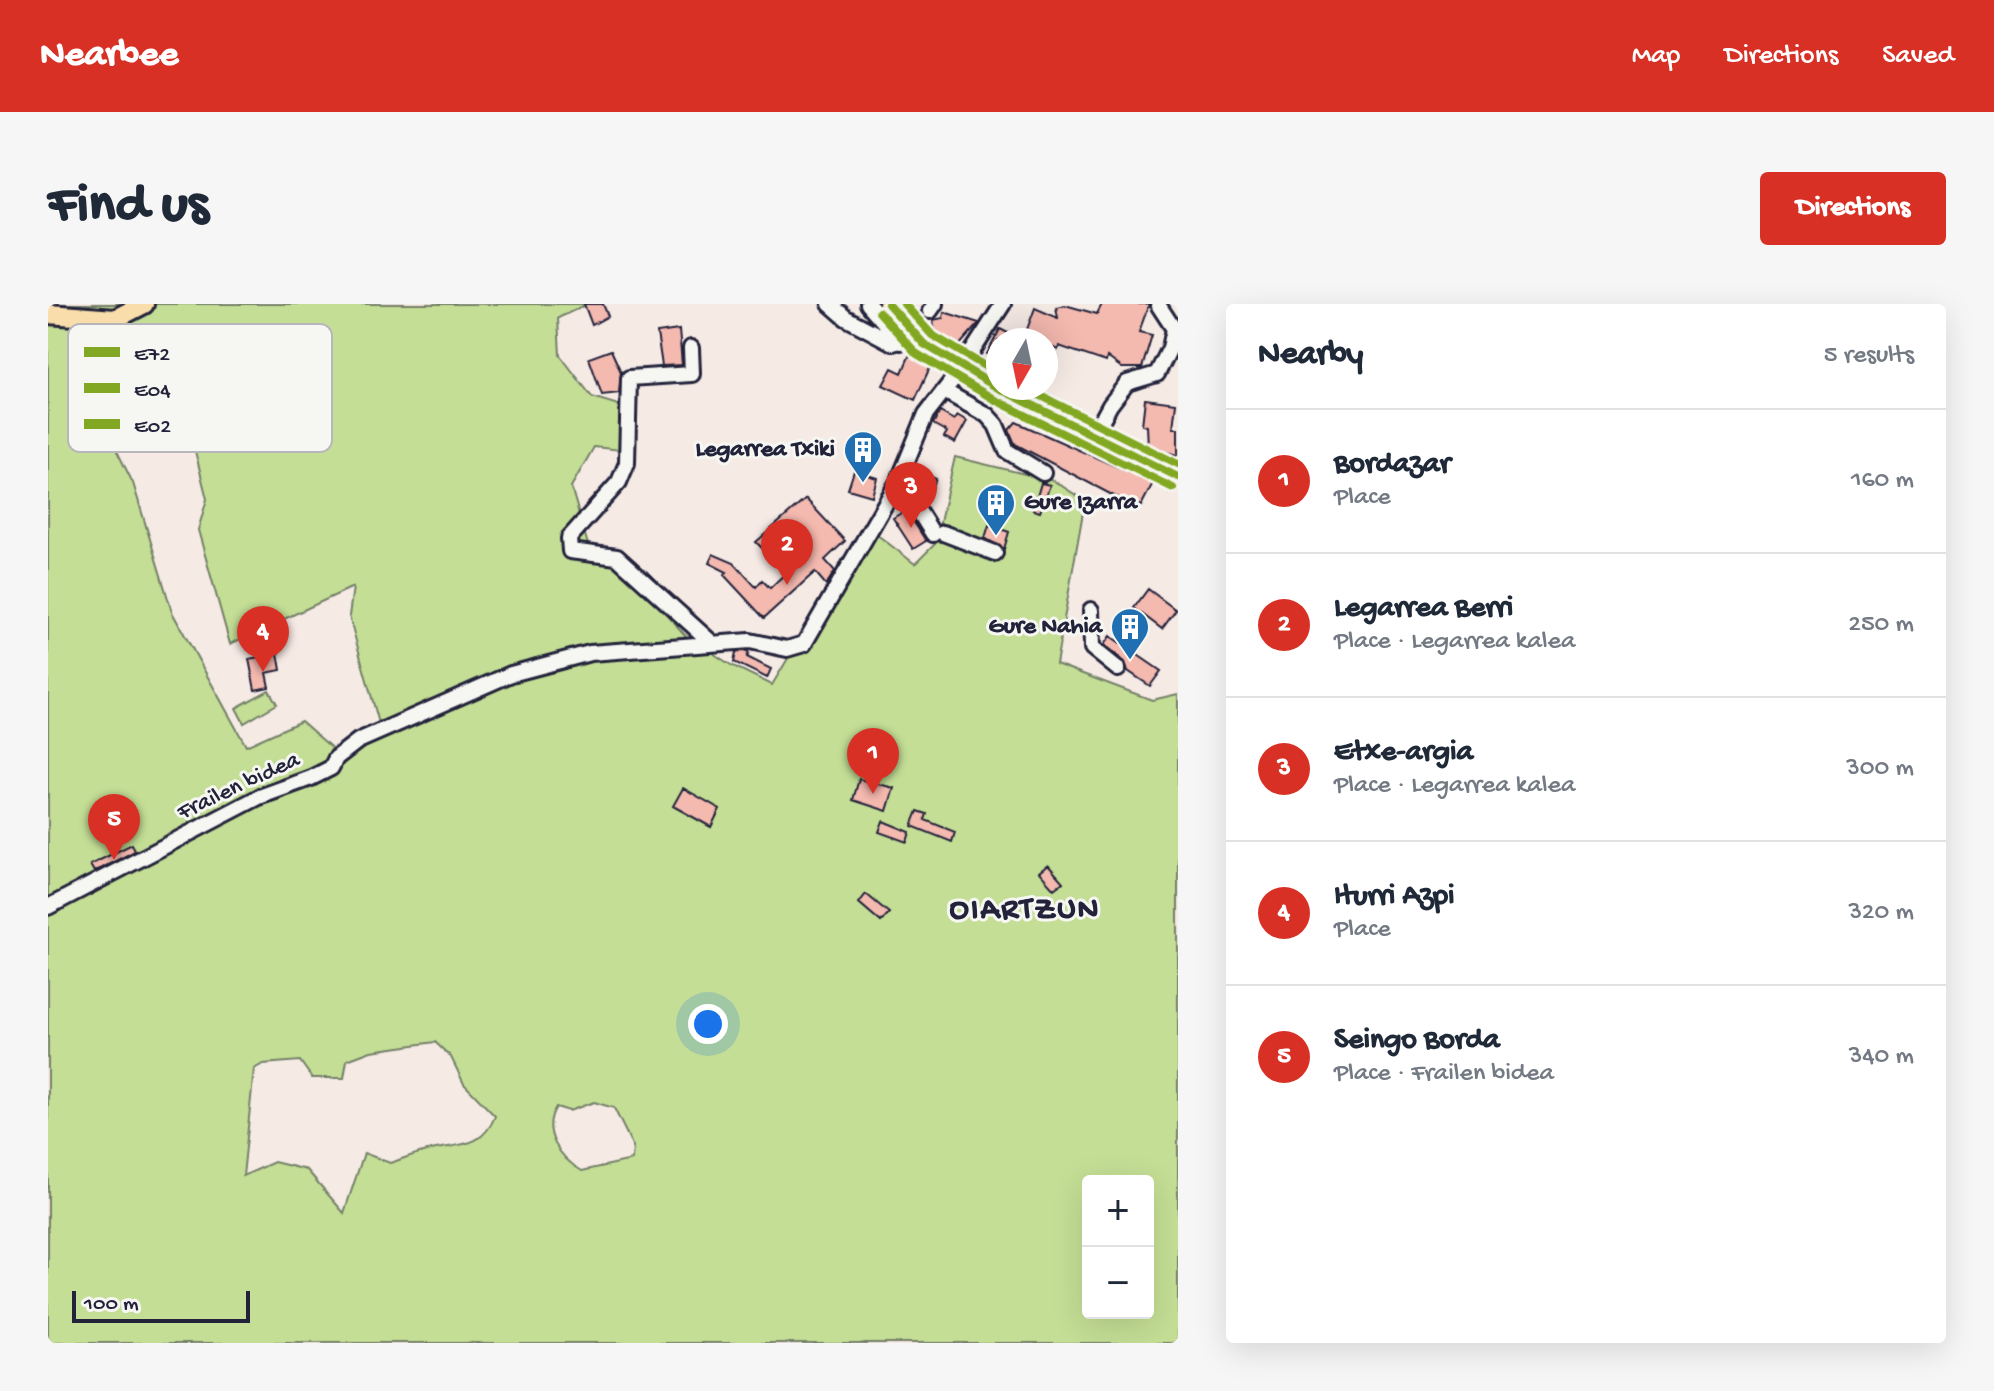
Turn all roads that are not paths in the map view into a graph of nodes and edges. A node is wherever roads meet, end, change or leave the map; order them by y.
1 (144, 304) edge
2 (830, 304) edge
3 (868, 304) edge
4 (888, 304) edge
5 (1003, 304) edge
6 (1157, 305) edge
7 (1178, 307) edge
8 (48, 314) edge
9 (908, 339) junction
10 (691, 348) dead end
11 (964, 364) junction
12 (986, 380) edge
13 (944, 391) junction
14 (1022, 400) edge
15 (1093, 436) junction
16 (1043, 473) dead end
17 (1178, 477) edge
18 (899, 480) junction
19 (995, 553) dead end
20 (1091, 610) dead end
21 (712, 643) junction
22 (1118, 669) dead end
23 (48, 907) edge

1 - 8 main road
2 - 9 street
3 - 9 street
4 - 9 main road
5 - 11 street
6 - 7 street
6 - 15 street
9 - 11 main road
10 - 21 street
11 - 12 main road
11 - 13 street
13 - 16 street
13 - 18 street
14 - 15 main road
15 - 17 main road
18 - 19 street
18 - 21 street, Frailen bidea
20 - 22 street
21 - 23 street, Frailen bidea

